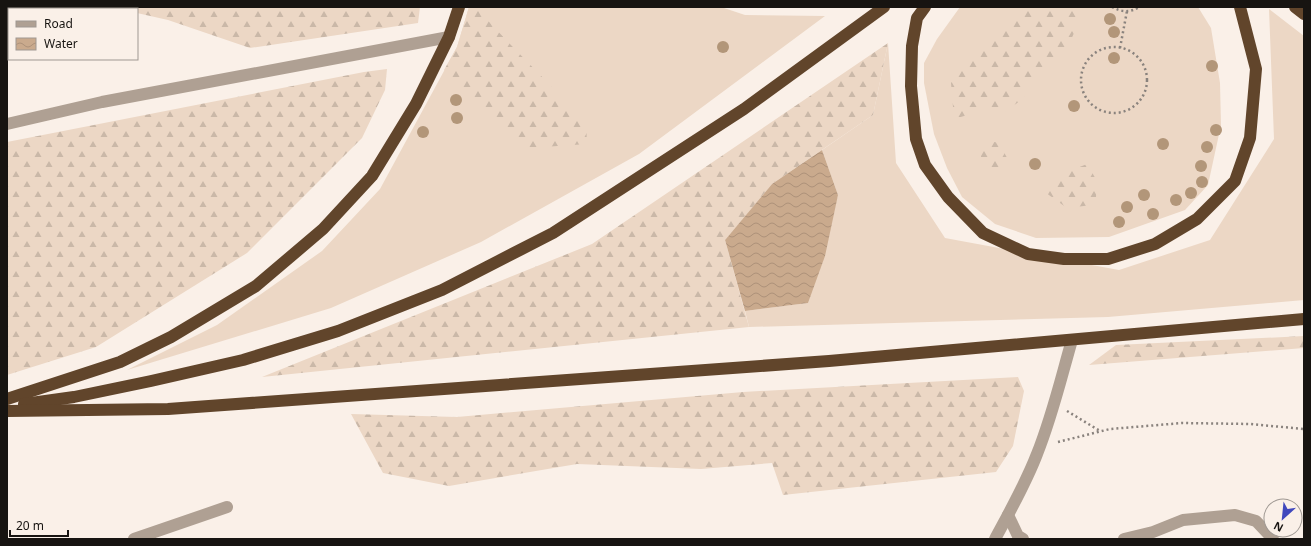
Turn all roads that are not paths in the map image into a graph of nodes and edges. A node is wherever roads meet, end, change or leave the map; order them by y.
1 (459, 7) edge
2 (884, 7) edge
3 (925, 7) edge
4 (1240, 7) edge
5 (1295, 7) edge
6 (1304, 14) edge
7 (449, 37) junction
8 (7, 124) edge
9 (1304, 319) edge
10 (1072, 340) junction
11 (7, 399) edge
12 (7, 406) edge
13 (7, 411) edge
14 (227, 507) dead end
15 (1008, 515) junction
16 (134, 539) edge
17 (995, 539) edge
18 (1023, 539) edge
19 (1124, 539) edge
20 (1273, 539) edge

1 - 7 highway
2 - 12 highway
3 - 4 highway
5 - 6 highway
7 - 8 street
7 - 11 highway
9 - 10 highway
10 - 13 highway
10 - 15 street
14 - 16 street
15 - 17 street
15 - 18 street
19 - 20 street

